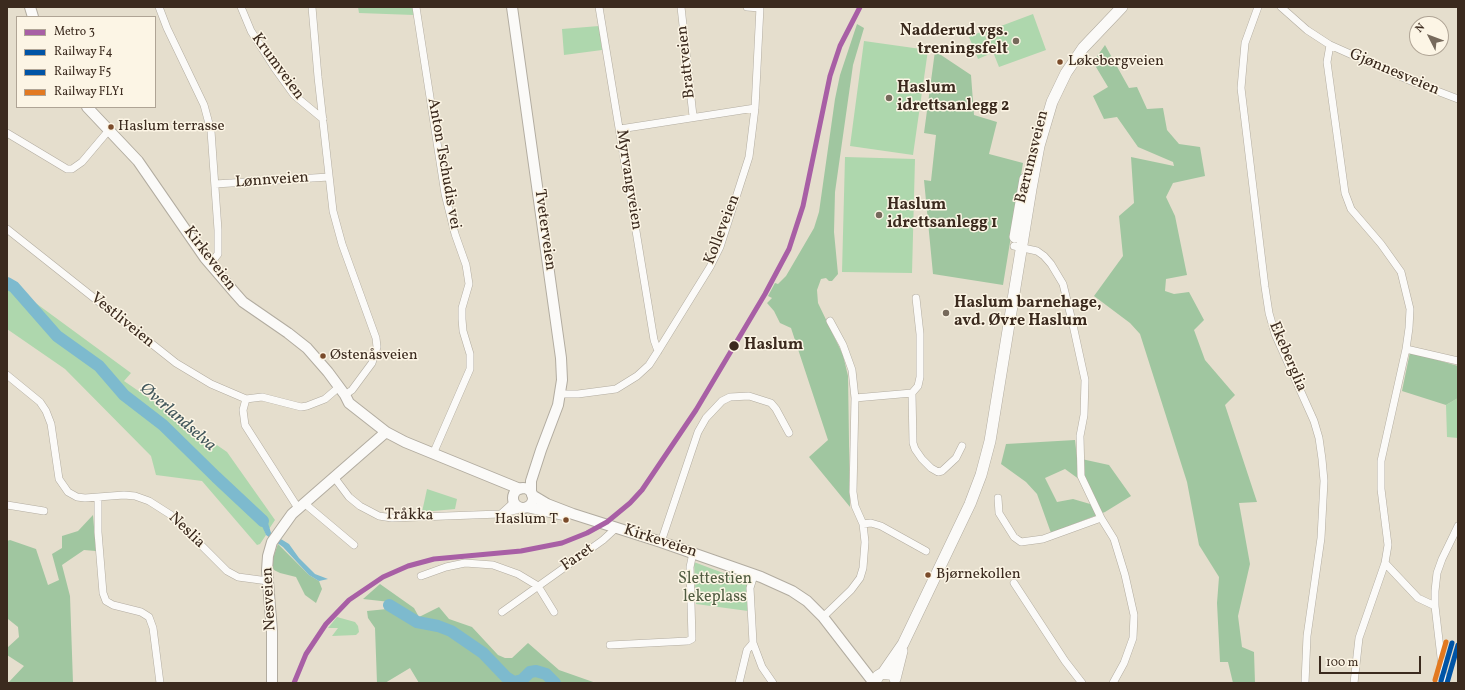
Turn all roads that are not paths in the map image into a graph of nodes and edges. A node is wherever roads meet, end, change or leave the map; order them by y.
1 (159, 7) edge
2 (241, 7) edge
3 (312, 7) edge
4 (416, 7) edge
5 (512, 7) edge
6 (599, 7) edge
7 (681, 7) edge
8 (747, 7) edge
9 (1121, 7) edge
10 (1258, 7) edge
11 (1281, 7) edge
12 (760, 8) edge
13 (1330, 45) junction
14 (1458, 99) edge
15 (88, 108) edge
16 (754, 108) junction
17 (693, 116) junction
18 (323, 119) junction
19 (620, 129) junction
20 (109, 130) junction
21 (7, 133) edge
22 (329, 177) junction
23 (215, 184) junction
24 (7, 229) edge
25 (1018, 246) junction
26 (210, 264) junction
27 (916, 298) dead end
28 (830, 321) dead end
29 (1406, 348) junction
30 (658, 352) junction
31 (1458, 361) edge
32 (7, 375) edge
33 (342, 391) junction
34 (912, 393) junction
35 (560, 394) junction
36 (855, 398) junction
37 (246, 399) junction
38 (383, 429) junction
39 (788, 433) dead end
40 (962, 446) dead end
41 (433, 454) junction
42 (480, 473) junction
43 (334, 477) junction
44 (526, 491) junction
45 (98, 498) junction
46 (998, 498) dead end
47 (513, 500) junction
48 (7, 505) edge
49 (301, 506) junction
50 (525, 508) junction
51 (44, 511) dead end
52 (500, 514) junction
53 (572, 514) junction
54 (1101, 518) junction
55 (863, 524) junction
56 (1458, 526) edge
57 (616, 528) junction
58 (661, 542) junction
59 (354, 545) dead end
60 (926, 551) dead end
61 (693, 553) junction
62 (1385, 563) junction
63 (754, 575) junction
64 (421, 576) dead end
65 (268, 581) junction
66 (1014, 583) dead end
67 (538, 586) junction
68 (1435, 606) junction
69 (502, 612) dead end
70 (554, 612) dead end
71 (823, 617) junction
72 (753, 643) junction
73 (903, 644) junction
74 (610, 645) dead end
75 (878, 678) edge
76 (895, 682) edge
77 (160, 683) edge
78 (272, 683) edge
79 (739, 683) edge
80 (773, 683) edge
81 (1082, 683) edge
82 (1113, 683) edge
83 (1305, 683) edge
84 (1354, 683) edge
85 (1444, 683) edge

1 - 23 street
2 - 18 street, Krumveien
3 - 18 street
4 - 41 street, Anton Tschudis vei
5 - 35 main road, Tveterveien
6 - 19 street, Myrvangveien
7 - 17 street, Brattveien
8 - 12 street
9 - 25 main road, Bærumsveien
10 - 83 street, Ekeberglia
11 - 13 street
12 - 16 street, Kolleveien
13 - 14 street, Gjønnesveien
13 - 29 street
15 - 20 main road, Kirkeveien
16 - 17 street, Brattveien
16 - 30 street, Kolleveien
17 - 19 street, Brattveien
18 - 22 street
19 - 30 street, Myrvangveien
20 - 21 street
20 - 26 main road, Kirkeveien
22 - 23 street, Lønnveien
22 - 33 street
23 - 26 street
24 - 37 street, Vestliveien
25 - 54 street
25 - 73 main road, Bærumsveien
26 - 33 main road, Kirkeveien
27 - 34 street
28 - 36 street
29 - 31 street
29 - 62 street
30 - 35 street, Kolleveien
32 - 45 street, Neslia
33 - 37 street, Vestliveien
33 - 38 main road, Kirkeveien
34 - 36 street
34 - 40 street
35 - 44 main road, Tveterveien
36 - 55 street
37 - 49 street
38 - 41 main road, Kirkeveien
38 - 43 main road, Nesveien
39 - 58 street
41 - 42 main road, Kirkeveien
42 - 44 main road, Kirkeveien
42 - 47 main road, Kirkeveien
43 - 49 main road, Nesveien
43 - 52 street, Tråkka
44 - 47 main road
44 - 50 main road
44 - 53 main road, Kirkeveien
45 - 65 street, Neslia
45 - 77 street
46 - 54 street
47 - 50 main road
47 - 52 street
48 - 51 street
49 - 59 street
49 - 65 main road, Nesveien
50 - 52 street, Tråkka
50 - 53 main road, Kirkeveien
53 - 57 main road, Kirkeveien
54 - 82 street
55 - 60 street
55 - 71 street
56 - 68 street
57 - 58 main road, Kirkeveien
57 - 67 street, Faret
58 - 61 main road, Kirkeveien
61 - 63 main road, Kirkeveien
61 - 74 street
62 - 68 street
62 - 84 street
63 - 71 main road, Kirkeveien
63 - 72 street
64 - 67 street
65 - 78 main road, Nesveien
66 - 81 street
67 - 69 street, Faret
67 - 70 street
68 - 85 street
71 - 75 main road, Kirkeveien
72 - 79 street
72 - 80 street
73 - 75 main road, Bærumsveien
73 - 76 main road, Bærumsveien
75 - 76 main road

